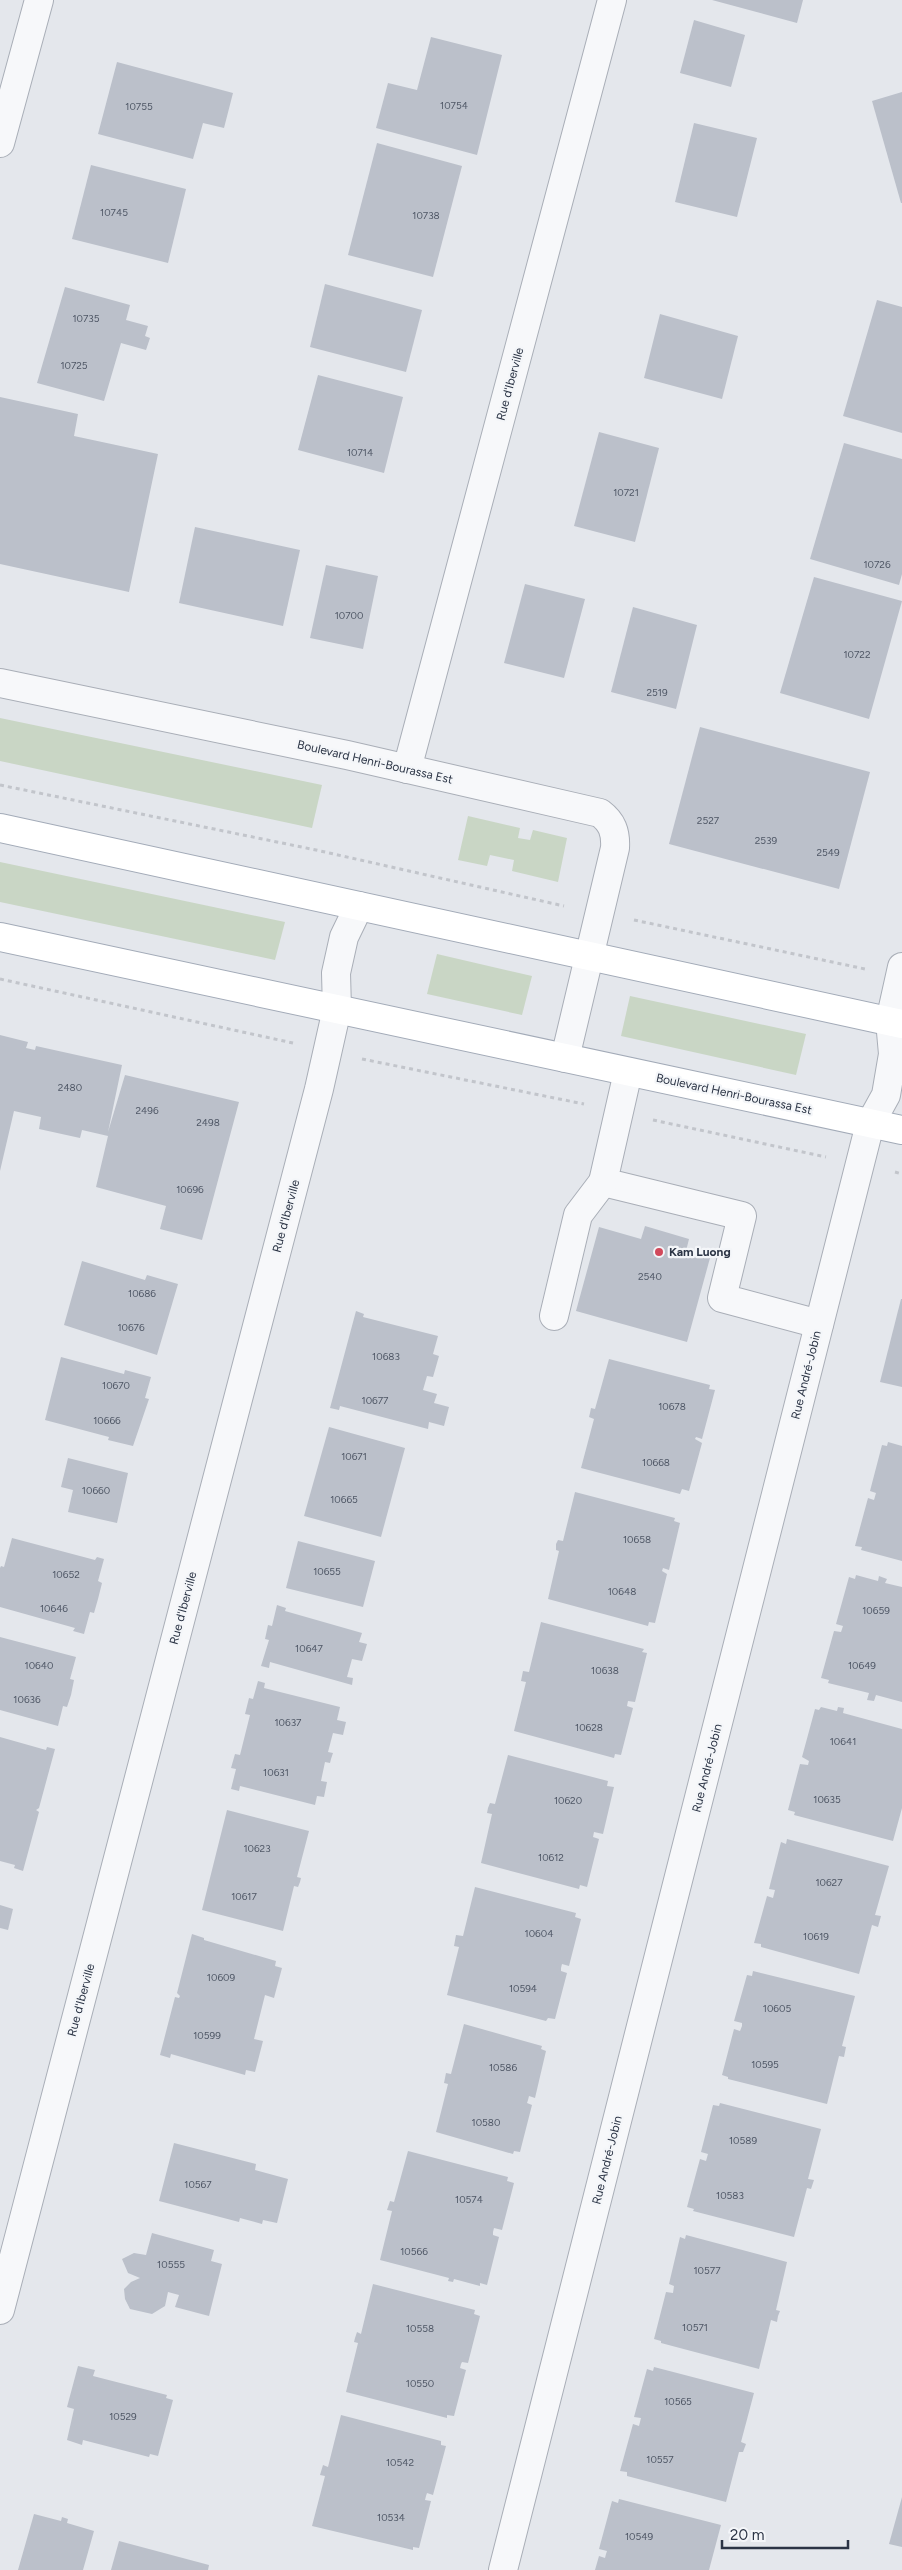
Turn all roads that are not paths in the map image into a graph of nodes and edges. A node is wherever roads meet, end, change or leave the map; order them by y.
1 (39, 0) edge
2 (612, 0) edge
3 (0, 143) edge
4 (0, 683) edge
5 (407, 769) junction
6 (0, 828) edge
7 (359, 906) junction
8 (0, 937) edge
9 (589, 956) junction
10 (902, 967) edge
11 (337, 1009) junction
12 (896, 1022) edge
13 (566, 1058) junction
14 (628, 1072) junction
15 (870, 1124) junction
16 (902, 1130) edge
17 (603, 1182) junction
18 (554, 1316) dead end
19 (819, 1324) junction
20 (0, 2310) edge
21 (503, 2570) edge

1 - 3 street
2 - 5 street, Rue d'Iberville
4 - 5 street, Boulevard Henri-Bourassa Est
5 - 9 street, Boulevard Henri-Bourassa Est
6 - 7 main road
7 - 9 main road
7 - 11 street, Rue d'Iberville
8 - 11 main road, Boulevard Henri-Bourassa Est
9 - 12 main road
9 - 13 street, Boulevard Henri-Bourassa Est
10 - 12 street, Rue André-Jobin
11 - 13 main road, Boulevard Henri-Bourassa Est
11 - 20 street, Rue d'Iberville
12 - 15 street, Rue André-Jobin
13 - 14 main road, Boulevard Henri-Bourassa Est
14 - 15 main road, Boulevard Henri-Bourassa Est
14 - 17 street
15 - 16 main road, Boulevard Henri-Bourassa Est
15 - 19 street, Rue André-Jobin
17 - 18 street
17 - 19 street
19 - 21 street, Rue André-Jobin

